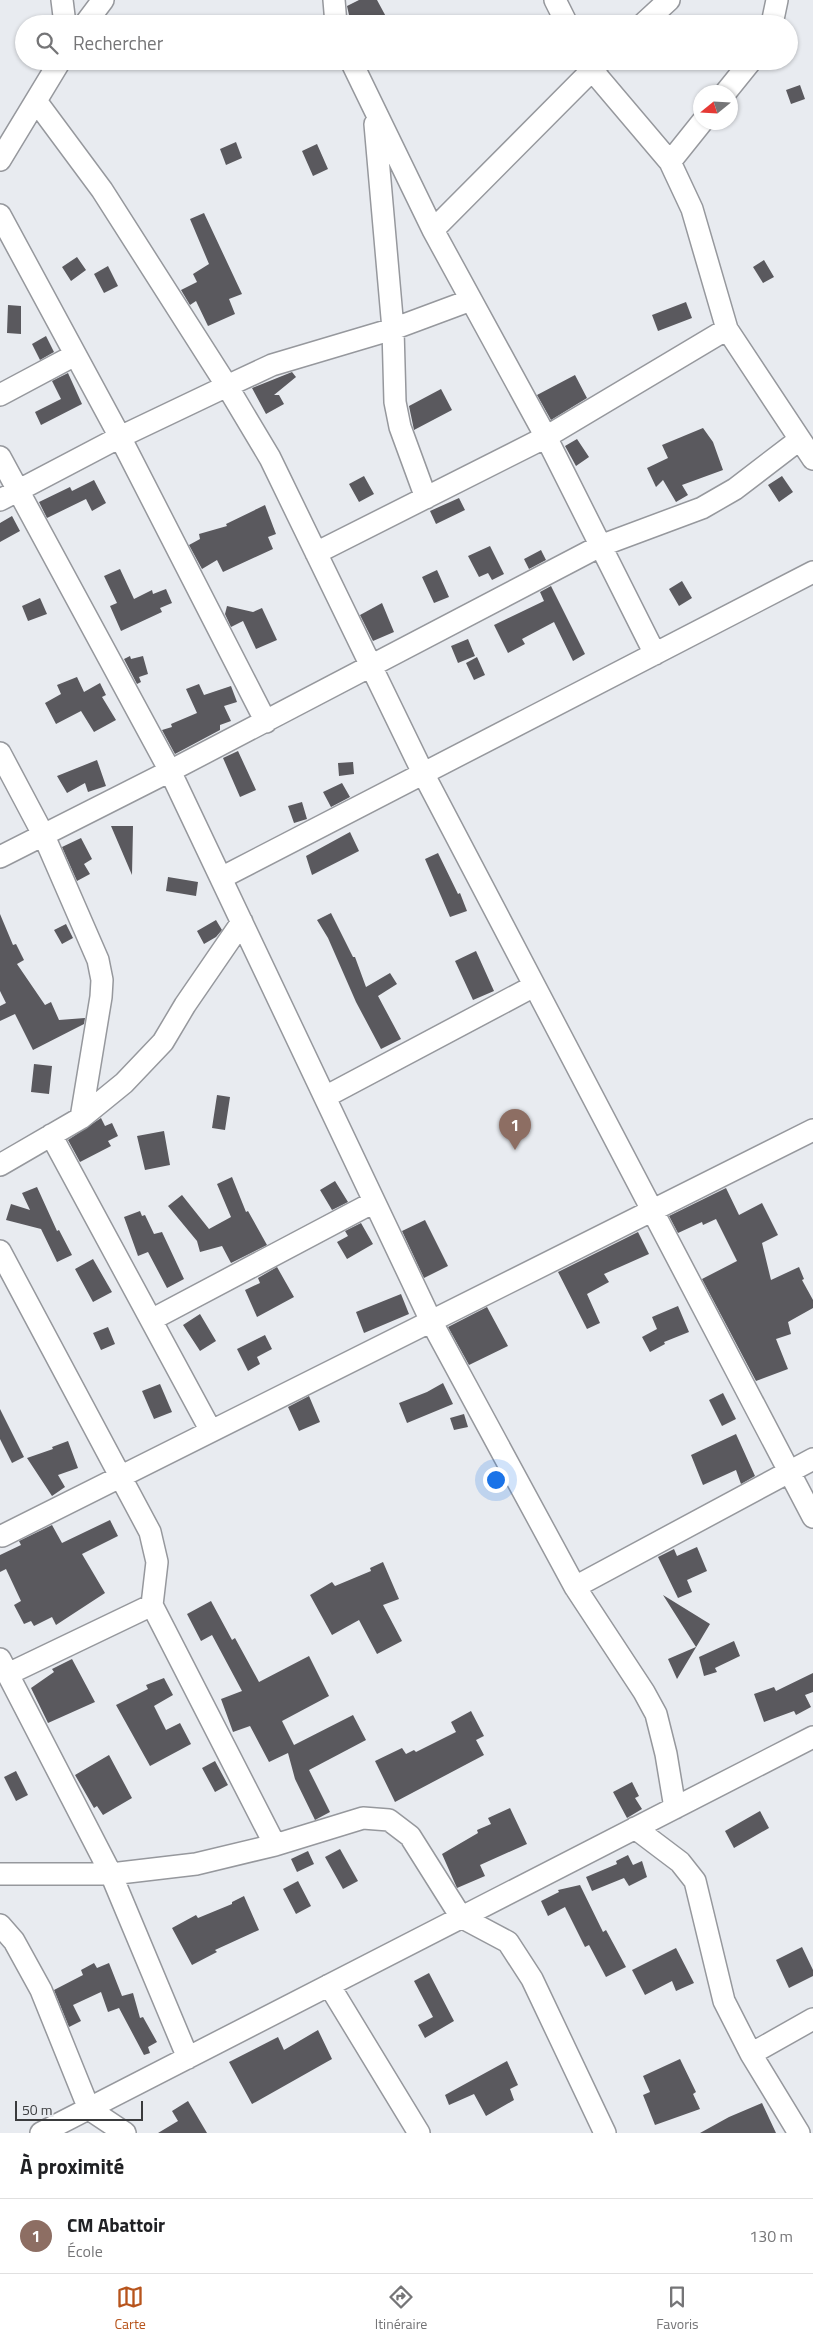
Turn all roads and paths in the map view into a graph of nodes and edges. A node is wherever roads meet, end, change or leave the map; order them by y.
1 (62, 0) edge
2 (103, 0) edge
3 (334, 0) edge
4 (555, 0) edge
5 (669, 0) edge
6 (777, 0) edge
7 (63, 15) edge
8 (92, 15) edge
9 (335, 15) edge
10 (562, 15) edge
11 (653, 15) edge
12 (774, 15) edge
13 (55, 70) edge
14 (356, 70) edge
15 (587, 70) edge
16 (598, 70) edge
17 (744, 70) edge
18 (732, 85) edge
19 (36, 101) junction
20 (374, 112) junction
21 (696, 130) edge
22 (0, 160) edge
23 (670, 162) junction
24 (0, 215) edge
25 (433, 230) junction
26 (471, 300) junction
27 (393, 329) junction
28 (727, 329) junction
29 (76, 355) junction
30 (227, 386) junction
31 (0, 395) edge
32 (120, 437) junction
33 (546, 437) junction
34 (799, 440) junction
35 (0, 457) edge
36 (813, 460) edge
37 (9, 495) edge
38 (426, 498) junction
39 (600, 546) junction
40 (316, 553) junction
41 (813, 572) edge
42 (655, 654) junction
43 (371, 667) junction
44 (266, 722) junction
45 (0, 752) edge
46 (170, 772) junction
47 (422, 773) junction
48 (44, 836) junction
49 (0, 857) edge
50 (221, 878) junction
51 (242, 922) junction
52 (534, 986) junction
53 (325, 1096) junction
54 (81, 1118) junction
55 (813, 1130) edge
56 (52, 1135) junction
57 (0, 1165) edge
58 (374, 1202) junction
59 (652, 1211) junction
60 (0, 1252) edge
61 (152, 1320) junction
62 (431, 1321) junction
63 (211, 1431) junction
64 (813, 1459) edge
65 (790, 1471) junction
66 (120, 1476) junction
67 (813, 1517) edge
68 (1, 1535) edge
69 (574, 1587) junction
70 (152, 1604) junction
71 (4, 1667) edge
72 (813, 1737) edge
73 (675, 1808) junction
74 (635, 1828) junction
75 (275, 1844) junction
76 (0, 1874) edge
77 (111, 1874) junction
78 (461, 1917) junction
79 (0, 1925) edge
80 (329, 1985) junction
81 (813, 2019) edge
82 (751, 2054) junction
83 (188, 2058) junction
84 (89, 2109) junction
85 (41, 2133) edge
86 (125, 2133) edge
87 (419, 2133) edge
88 (605, 2133) edge
89 (799, 2133) edge

1 - 7 street
2 - 8 street
3 - 9 street
4 - 10 street
5 - 11 street
6 - 12 street
13 - 19 street
14 - 20 street
15 - 25 street
16 - 23 street
17 - 18 street
19 - 22 street
19 - 30 street
20 - 25 street
20 - 27 street
21 - 23 street
23 - 28 street
24 - 29 street
25 - 26 street
26 - 27 street
26 - 33 street
27 - 30 street
27 - 38 street
28 - 33 street
28 - 34 street
29 - 31 street
29 - 32 street
30 - 32 street
30 - 40 street
32 - 37 street
32 - 44 street
33 - 38 street
33 - 39 street
34 - 36 street
34 - 39 street
35 - 37 street
37 - 46 street
38 - 40 street
39 - 42 street
39 - 43 street
40 - 43 street
41 - 42 street
42 - 47 street
43 - 44 street
43 - 47 street
44 - 46 street
45 - 48 street
46 - 48 street
46 - 50 street
47 - 50 street
47 - 52 street
48 - 49 street
48 - 54 street
50 - 51 street
51 - 53 street
51 - 54 street
52 - 53 street
52 - 59 street
53 - 58 street
54 - 56 street
55 - 59 street
56 - 57 street
56 - 61 street
58 - 61 street
58 - 62 street
59 - 62 street
59 - 65 street
60 - 66 street
61 - 63 street
62 - 63 street
62 - 69 street
63 - 66 street
64 - 65 street
65 - 67 street
65 - 69 street
66 - 68 street
66 - 70 street
69 - 73 street
70 - 71 street
70 - 75 street
71 - 77 street
72 - 73 street
73 - 74 street
74 - 78 street
74 - 82 street
75 - 77 street
75 - 78 street
76 - 77 street
77 - 83 street
78 - 80 street
78 - 88 street
79 - 84 street
80 - 83 street
80 - 87 street
81 - 82 street
82 - 89 street
83 - 84 street
84 - 85 street
84 - 86 street

